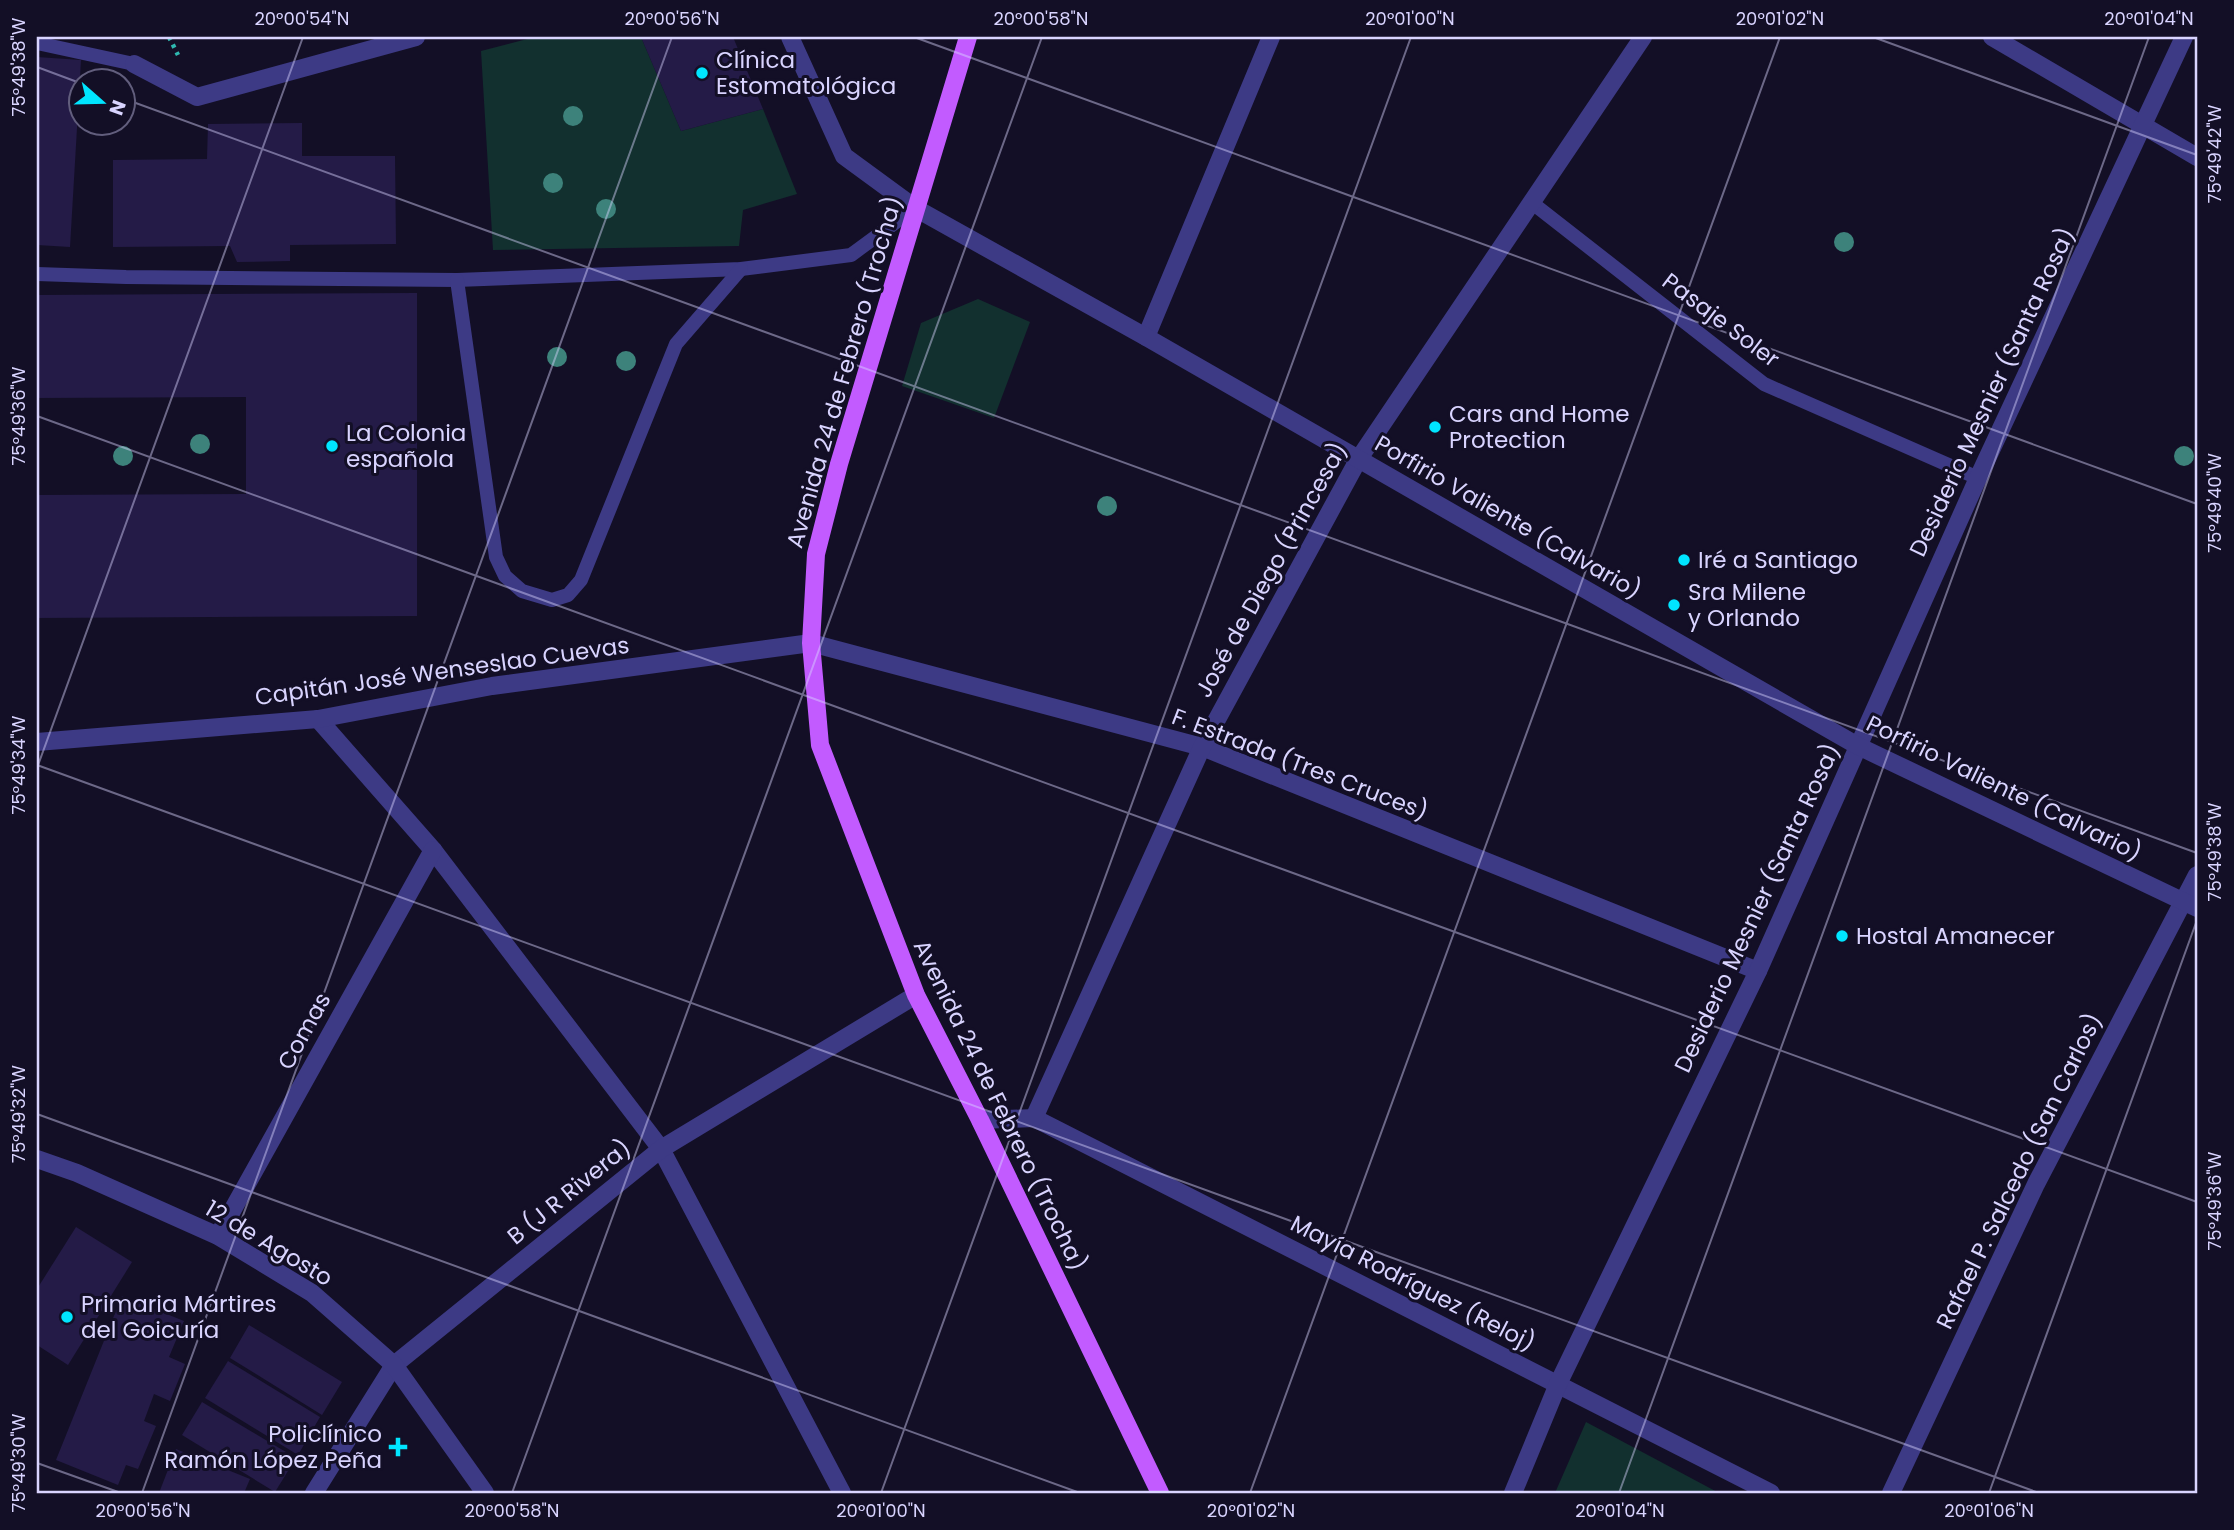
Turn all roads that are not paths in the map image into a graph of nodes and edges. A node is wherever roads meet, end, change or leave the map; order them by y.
1 (416, 37) edge
2 (790, 37) edge
3 (968, 37) edge
4 (1271, 37) edge
5 (1643, 37) edge
6 (1992, 37) edge
7 (2184, 37) edge
8 (37, 43) edge
9 (134, 64) joint
10 (2143, 124) junction
11 (2197, 157) edge
12 (1531, 202) junction
13 (915, 208) junction
14 (741, 269) junction
15 (37, 274) edge
16 (457, 280) junction
17 (1146, 337) junction
18 (1358, 460) junction
19 (1978, 478) junction
20 (811, 643) junction
21 (318, 719) junction
22 (37, 742) edge
23 (1858, 746) junction
24 (1202, 747) junction
25 (433, 850) junction
26 (2197, 875) edge
27 (2190, 904) edge
28 (1758, 971) junction
29 (916, 995) junction
30 (1034, 1118) junction
31 (980, 1120) junction
32 (662, 1149) junction
33 (37, 1159) edge
34 (218, 1236) junction
35 (394, 1365) junction
36 (1558, 1384) junction
37 (314, 1493) edge
38 (485, 1493) edge
39 (842, 1493) edge
40 (1160, 1493) edge
41 (1513, 1493) edge
42 (1771, 1493) edge
43 (1891, 1493) edge

1 - 9 street
2 - 13 street, Porfirio Valiente (Calvario)
3 - 13 main road, Avenida 24 de Febrero (Trocha)
4 - 17 street
5 - 12 street, José de Diego (Princesa)
6 - 10 street
7 - 10 street, Desiderio Mesnier (Santa Rosa)
8 - 9 lane
10 - 11 street
10 - 19 street, Desiderio Mesnier (Santa Rosa)
12 - 18 street, José de Diego (Princesa)
12 - 19 lane, Pasaje Soler
13 - 14 lane
13 - 17 street, Porfirio Valiente (Calvario)
13 - 20 main road, Avenida 24 de Febrero (Trocha)
14 - 16 lane
14 - 16 lane
15 - 16 lane
17 - 18 street, Porfirio Valiente (Calvario)
18 - 23 street, Porfirio Valiente (Calvario)
18 - 24 street, José de Diego (Princesa)
19 - 23 street, Desiderio Mesnier (Santa Rosa)
20 - 21 street, Capitán José Wenseslao Cuevas
20 - 24 street, F. Estrada (Tres Cruces)
20 - 29 main road, Avenida 24 de Febrero (Trocha)
21 - 22 street, Capitán José Wenseslao Cuevas
21 - 25 street
23 - 27 street, Porfirio Valiente (Calvario)
23 - 28 street, Desiderio Mesnier (Santa Rosa)
24 - 28 street, F. Estrada (Tres Cruces)
24 - 30 street, José de Diego (Princesa)
25 - 32 street
25 - 34 street, Comas
26 - 27 street, Rafael P. Salcedo (San Carlos)
27 - 43 street, Rafael P. Salcedo (San Carlos)
28 - 36 street, Desiderio Mesnier (Santa Rosa)
29 - 31 main road, Avenida 24 de Febrero (Trocha)
29 - 32 street, B (J R Rivera)
30 - 31 street
30 - 36 street, Mayía Rodríguez (Reloj)
31 - 40 main road, Avenida 24 de Febrero (Trocha)
32 - 35 street, B (J R Rivera)
32 - 39 street
33 - 34 street, 12 de Agosto
34 - 35 street, 12 de Agosto
35 - 37 street, B (J R Rivera)
35 - 38 street, 12 de Agosto
36 - 41 street, Desiderio Mesnier (Santa Rosa)
36 - 42 street, Mayía Rodríguez (Reloj)

